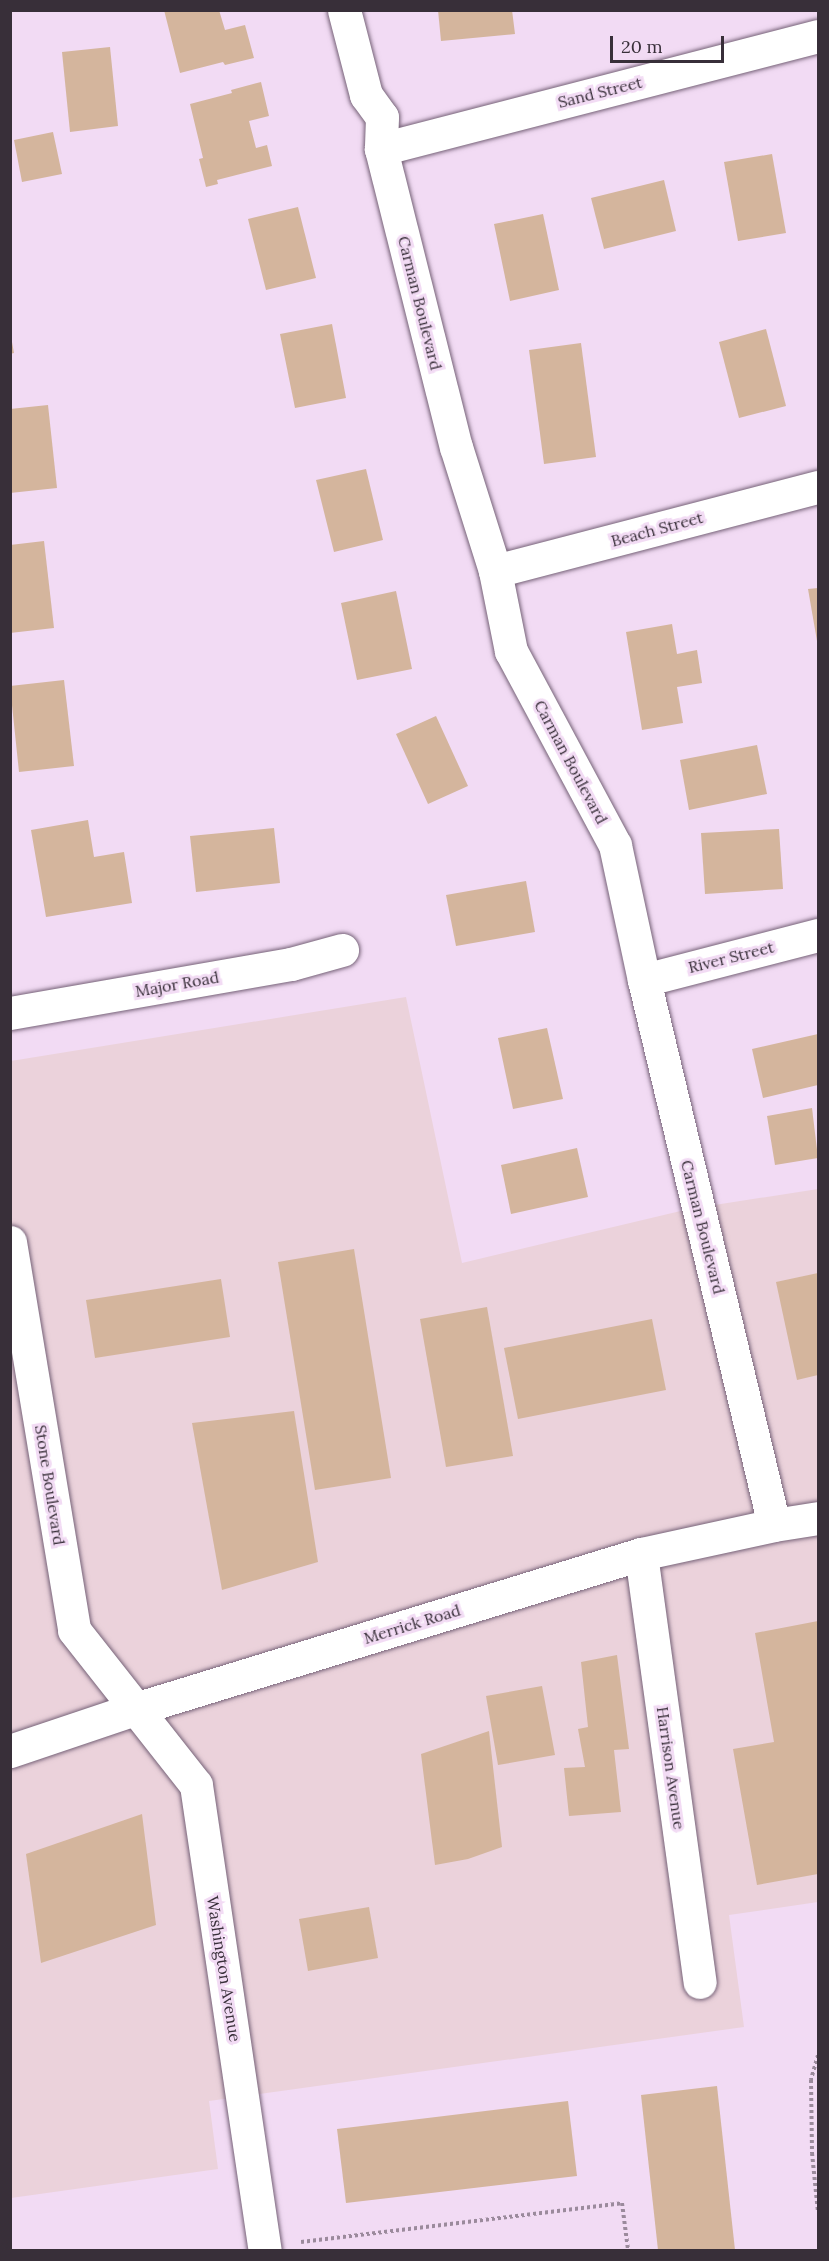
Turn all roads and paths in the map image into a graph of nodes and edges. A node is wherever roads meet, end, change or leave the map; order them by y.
1 (344, 10) edge
2 (819, 36) edge
3 (381, 149) junction
4 (819, 487) edge
5 (495, 571) junction
6 (819, 935) edge
7 (342, 950) dead end
8 (644, 980) junction
9 (10, 1013) edge
10 (10, 1242) edge
11 (819, 1518) edge
12 (774, 1525) junction
13 (641, 1554) junction
14 (135, 1709) junction
15 (10, 1751) edge
16 (700, 1982) dead end
17 (819, 2055) edge
18 (819, 2212) edge
19 (264, 2249) edge
20 (628, 2250) edge

1 - 3 street, Carman Boulevard
2 - 3 street, Sand Street
3 - 5 street, Carman Boulevard
4 - 5 street, Beach Street
5 - 8 street, Carman Boulevard
6 - 8 street, River Street
7 - 9 street, Major Road
8 - 12 street, Carman Boulevard
10 - 14 street, Stone Boulevard
11 - 12 street, Merrick Road
12 - 13 street, Merrick Road
13 - 14 street, Merrick Road
13 - 16 street, Harrison Avenue
14 - 15 street, Merrick Road
14 - 19 street, Washington Avenue
17 - 18 path
19 - 20 path

